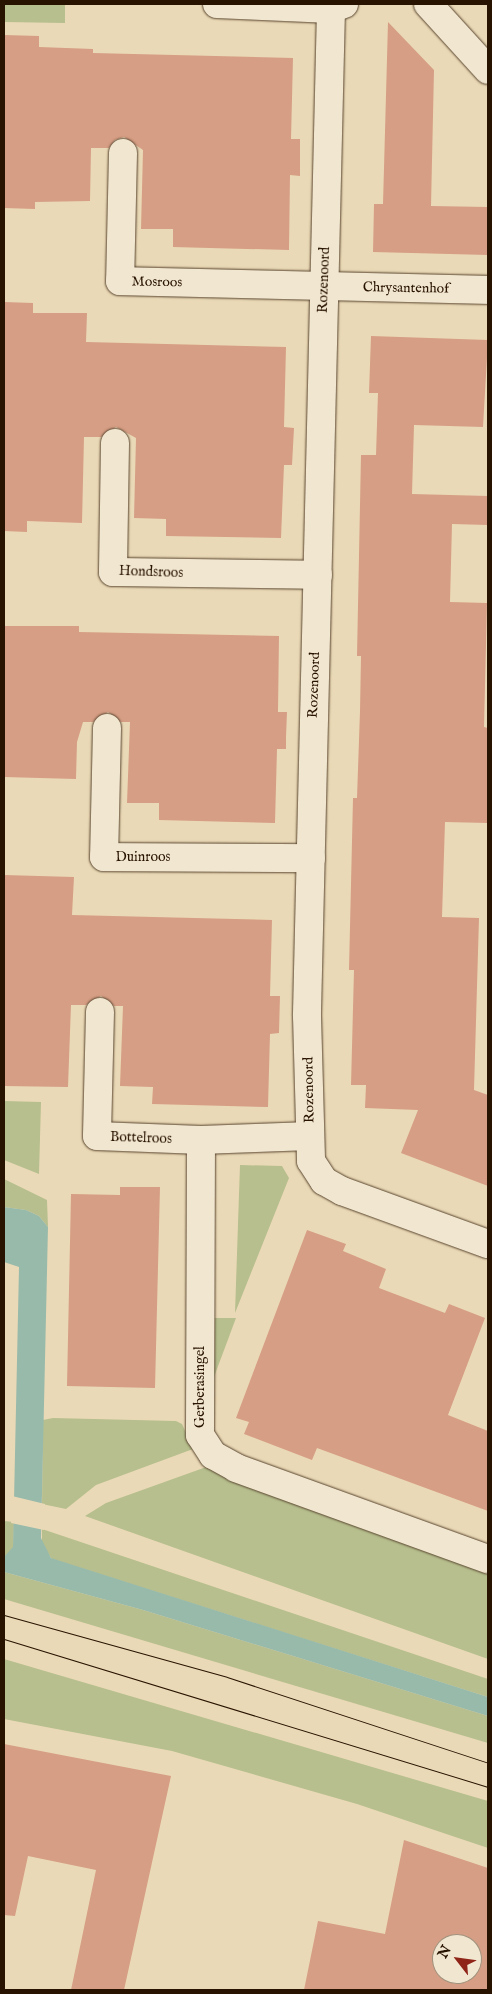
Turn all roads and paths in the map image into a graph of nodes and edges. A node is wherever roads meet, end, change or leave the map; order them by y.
1 (217, 4) edge
2 (428, 4) edge
3 (337, 6) edge
4 (488, 70) edge
5 (123, 153) dead end
6 (323, 286) junction
7 (488, 290) edge
8 (115, 442) dead end
9 (318, 575) junction
10 (107, 728) dead end
11 (311, 858) junction
12 (100, 1012) dead end
13 (310, 1136) junction
14 (201, 1140) junction
15 (488, 1244) edge
16 (488, 1559) edge

1 - 3 street
2 - 4 street
3 - 6 street, Rozenoord
5 - 6 street, Mosroos
6 - 7 street, Chrysantenhof
6 - 9 street, Rozenoord
8 - 9 street, Hondsroos
9 - 11 street, Rozenoord
10 - 11 street, Duinroos
11 - 13 street, Rozenoord
12 - 14 street, Bottelroos
13 - 14 street, Bottelroos
13 - 15 street, Rozenoord
14 - 16 street, Gerberasingel

